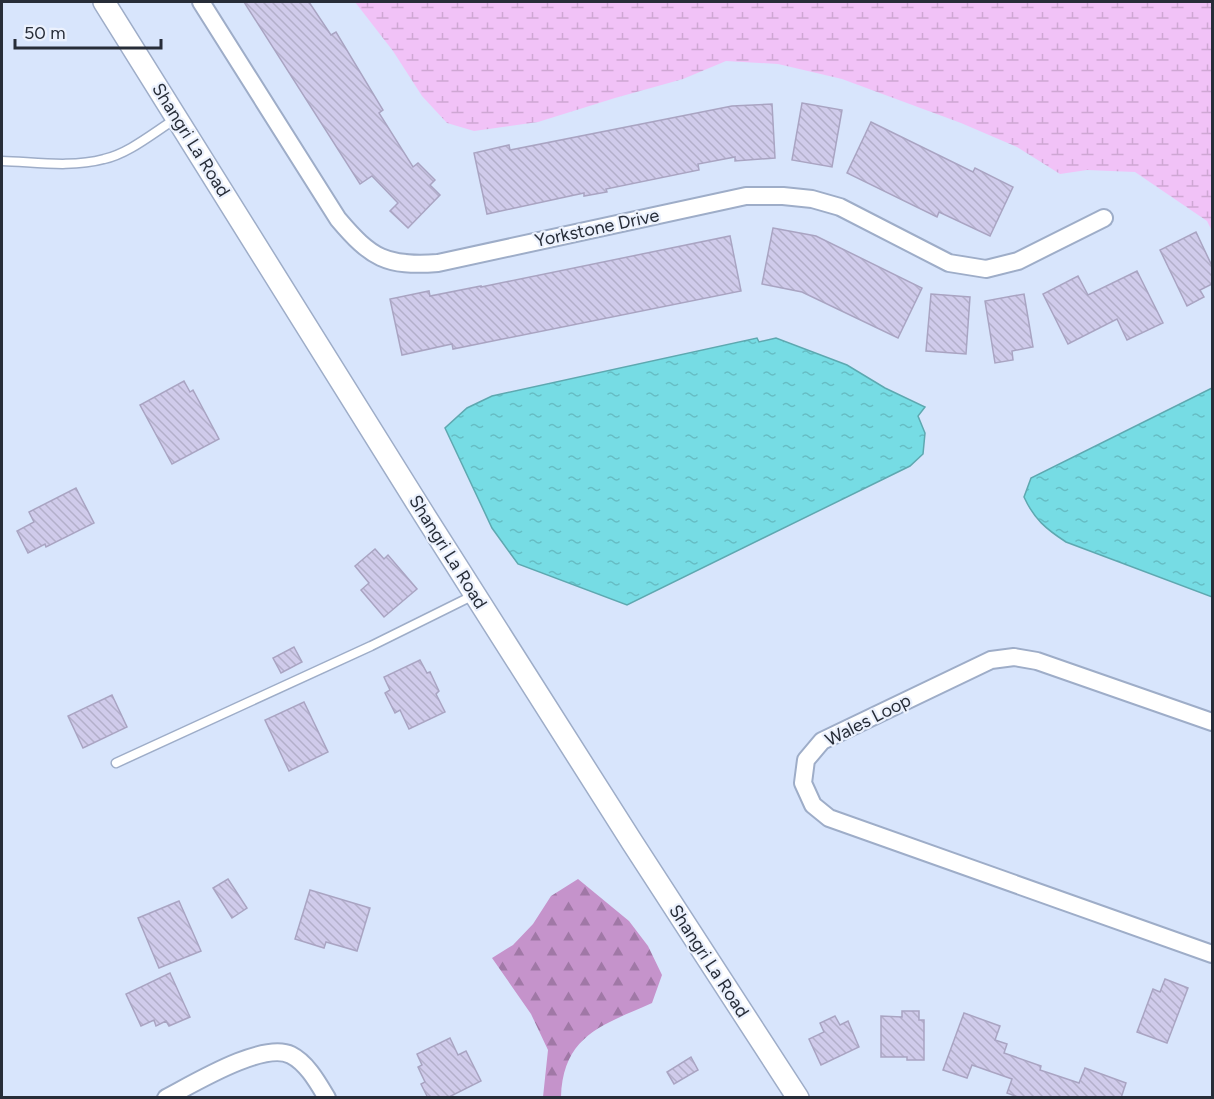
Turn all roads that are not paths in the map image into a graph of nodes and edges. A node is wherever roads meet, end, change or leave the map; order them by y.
1 (105, 2) edge
2 (201, 2) edge
3 (177, 118) junction
4 (2, 161) edge
5 (1104, 218) dead end
6 (475, 594) junction
7 (1212, 722) edge
8 (116, 763) dead end
9 (1212, 954) edge
10 (166, 1098) edge
11 (327, 1098) edge
12 (798, 1098) edge

1 - 3 street, Shangri La Road
2 - 5 street, Yorkstone Drive
3 - 4 lane
3 - 6 street, Shangri La Road
6 - 8 lane
6 - 12 street, Shangri La Road
7 - 9 street, Wales Loop
10 - 11 street

